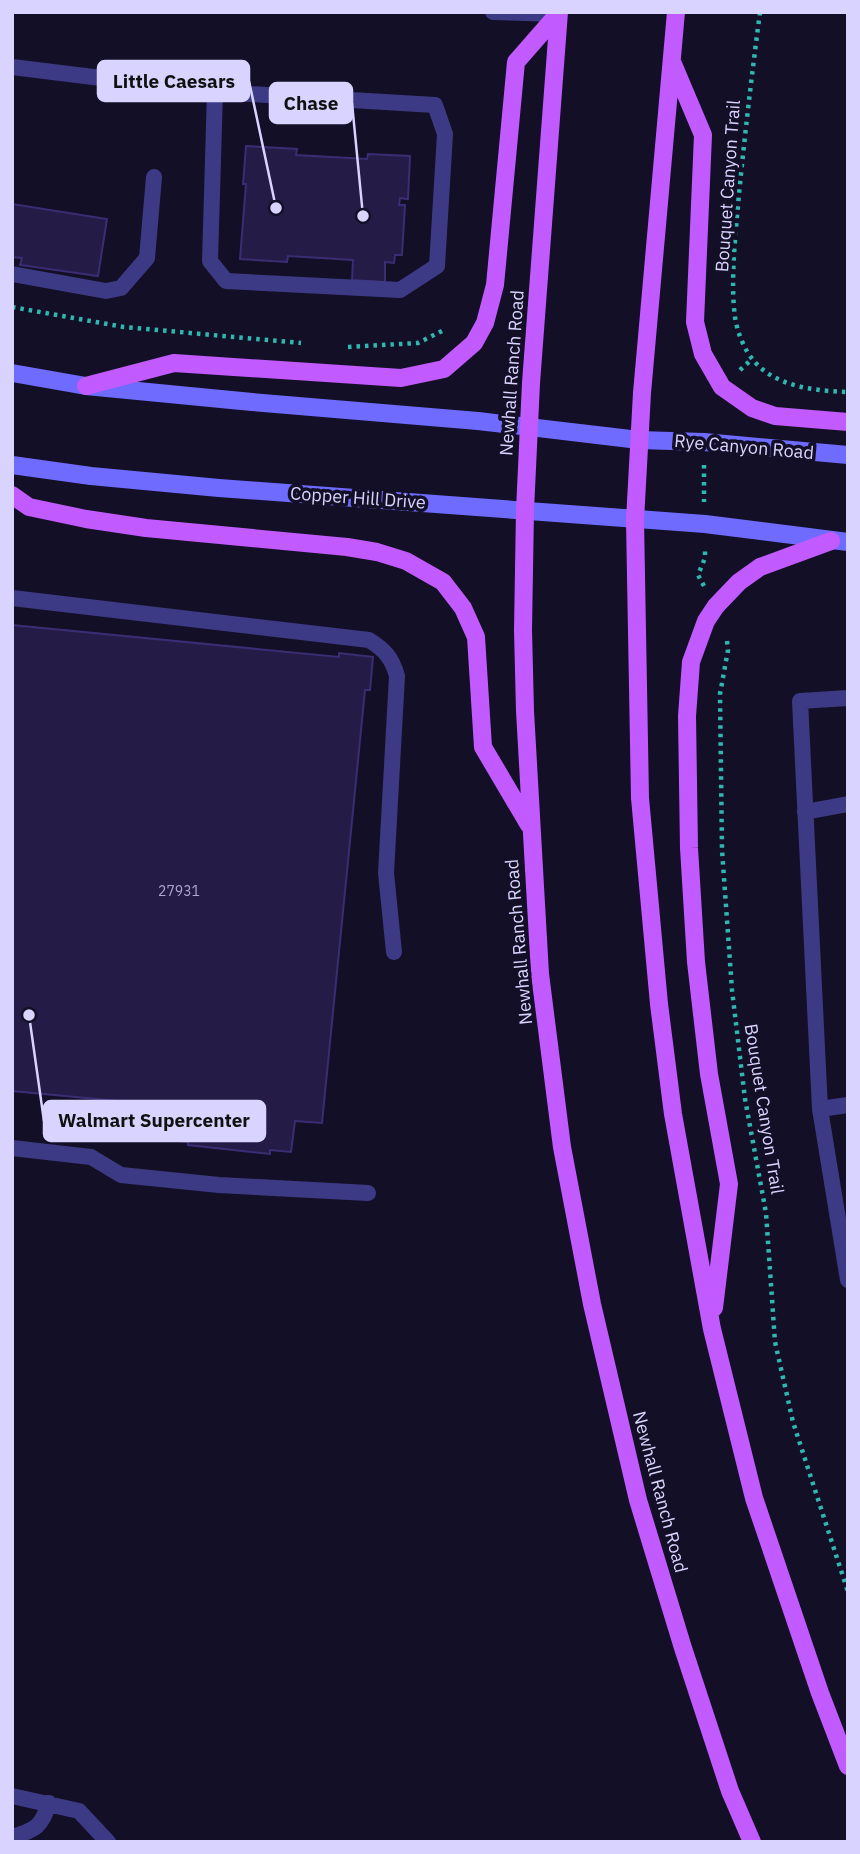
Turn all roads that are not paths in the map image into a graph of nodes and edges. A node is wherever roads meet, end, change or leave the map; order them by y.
1 (493, 12) edge
2 (676, 12) edge
3 (559, 13) edge
4 (671, 61) junction
5 (12, 67) edge
6 (215, 92) junction
7 (154, 177) dead end
8 (12, 274) edge
9 (12, 373) edge
10 (86, 386) junction
11 (848, 422) edge
12 (530, 428) junction
13 (639, 440) junction
14 (848, 455) edge
15 (12, 466) edge
16 (12, 495) edge
17 (525, 510) junction
18 (635, 520) junction
19 (839, 542) edge
20 (12, 598) edge
21 (848, 698) edge
22 (848, 804) edge
23 (806, 812) junction
24 (531, 829) junction
25 (394, 952) dead end
26 (848, 1105) edge
27 (820, 1109) junction
28 (12, 1149) edge
29 (368, 1193) dead end
30 (848, 1280) edge
31 (712, 1329) junction
32 (848, 1766) edge
33 (12, 1796) edge
34 (49, 1803) junction
35 (12, 1837) edge
36 (108, 1842) edge
37 (752, 1842) edge

1 - 3 lane
2 - 4 main road
3 - 10 main road
3 - 12 main road, Newhall Ranch Road
4 - 11 main road
4 - 13 main road
5 - 6 lane
6 - 6 lane
7 - 8 lane
9 - 10 main road
10 - 12 main road
12 - 13 main road
12 - 17 main road, Newhall Ranch Road
13 - 14 main road, Rye Canyon Road
13 - 18 main road
15 - 17 main road, Copper Hill Drive
16 - 24 main road
17 - 18 main road, Copper Hill Drive
17 - 24 main road, Newhall Ranch Road
18 - 19 main road, Copper Hill Drive
18 - 31 main road
19 - 31 main road
20 - 25 lane
21 - 23 lane
22 - 23 lane
23 - 27 lane
24 - 37 main road, Newhall Ranch Road
26 - 27 lane
27 - 30 lane
28 - 29 lane
31 - 32 main road
33 - 34 lane
34 - 35 lane
34 - 36 lane

